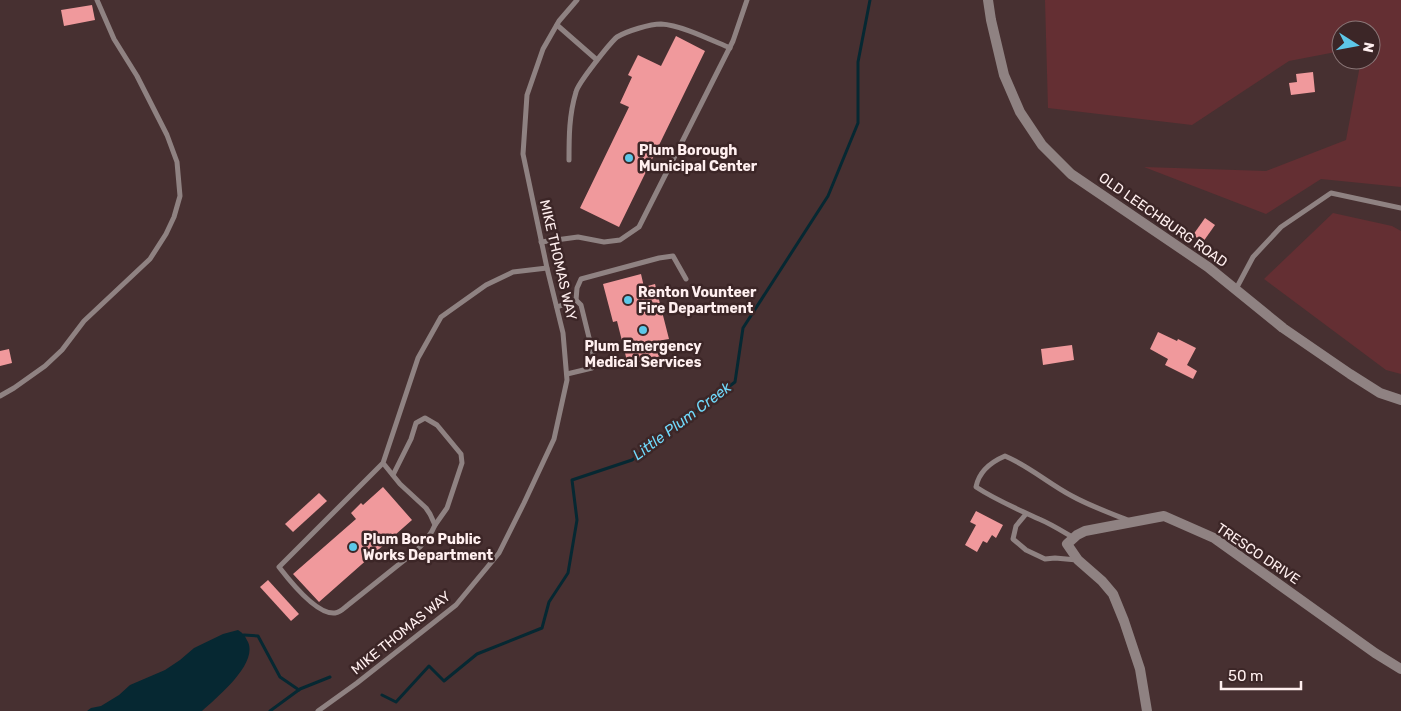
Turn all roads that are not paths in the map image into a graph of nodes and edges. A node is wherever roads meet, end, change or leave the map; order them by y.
1 (97, 0) edge
2 (577, 0) edge
3 (746, 0) edge
4 (988, 0) edge
5 (557, 24) junction
6 (730, 48) junction
7 (597, 60) junction
8 (569, 160) dead end
9 (1401, 208) edge
10 (542, 242) junction
11 (547, 268) junction
12 (686, 279) dead end
13 (1235, 289) junction
14 (576, 300) junction
15 (556, 306) junction
16 (567, 374) junction
17 (0, 396) edge
18 (1401, 400) edge
19 (383, 463) junction
20 (393, 475) junction
21 (1026, 514) junction
22 (1131, 521) junction
23 (435, 525) junction
24 (1074, 538) junction
25 (1078, 560) junction
26 (1401, 669) edge
27 (318, 711) edge
28 (1148, 711) edge

1 - 17 lane
2 - 5 lane, MIKE THOMAS WAY
3 - 6 lane
4 - 13 street, OLD LEECHBURG ROAD
5 - 7 lane
5 - 10 lane, MIKE THOMAS WAY
6 - 7 lane
6 - 10 lane
7 - 8 lane
9 - 13 lane
10 - 11 lane, MIKE THOMAS WAY
11 - 15 lane, MIKE THOMAS WAY
11 - 19 lane
12 - 14 lane
13 - 18 street, OLD LEECHBURG ROAD
14 - 15 lane
14 - 16 lane
15 - 16 lane, MIKE THOMAS WAY
16 - 27 lane, MIKE THOMAS WAY
19 - 20 lane
19 - 23 lane
20 - 23 lane
20 - 23 lane
21 - 22 lane
21 - 24 lane
21 - 25 lane
22 - 24 street, TRESCO DRIVE
22 - 26 street, TRESCO DRIVE
24 - 25 street
25 - 28 street

